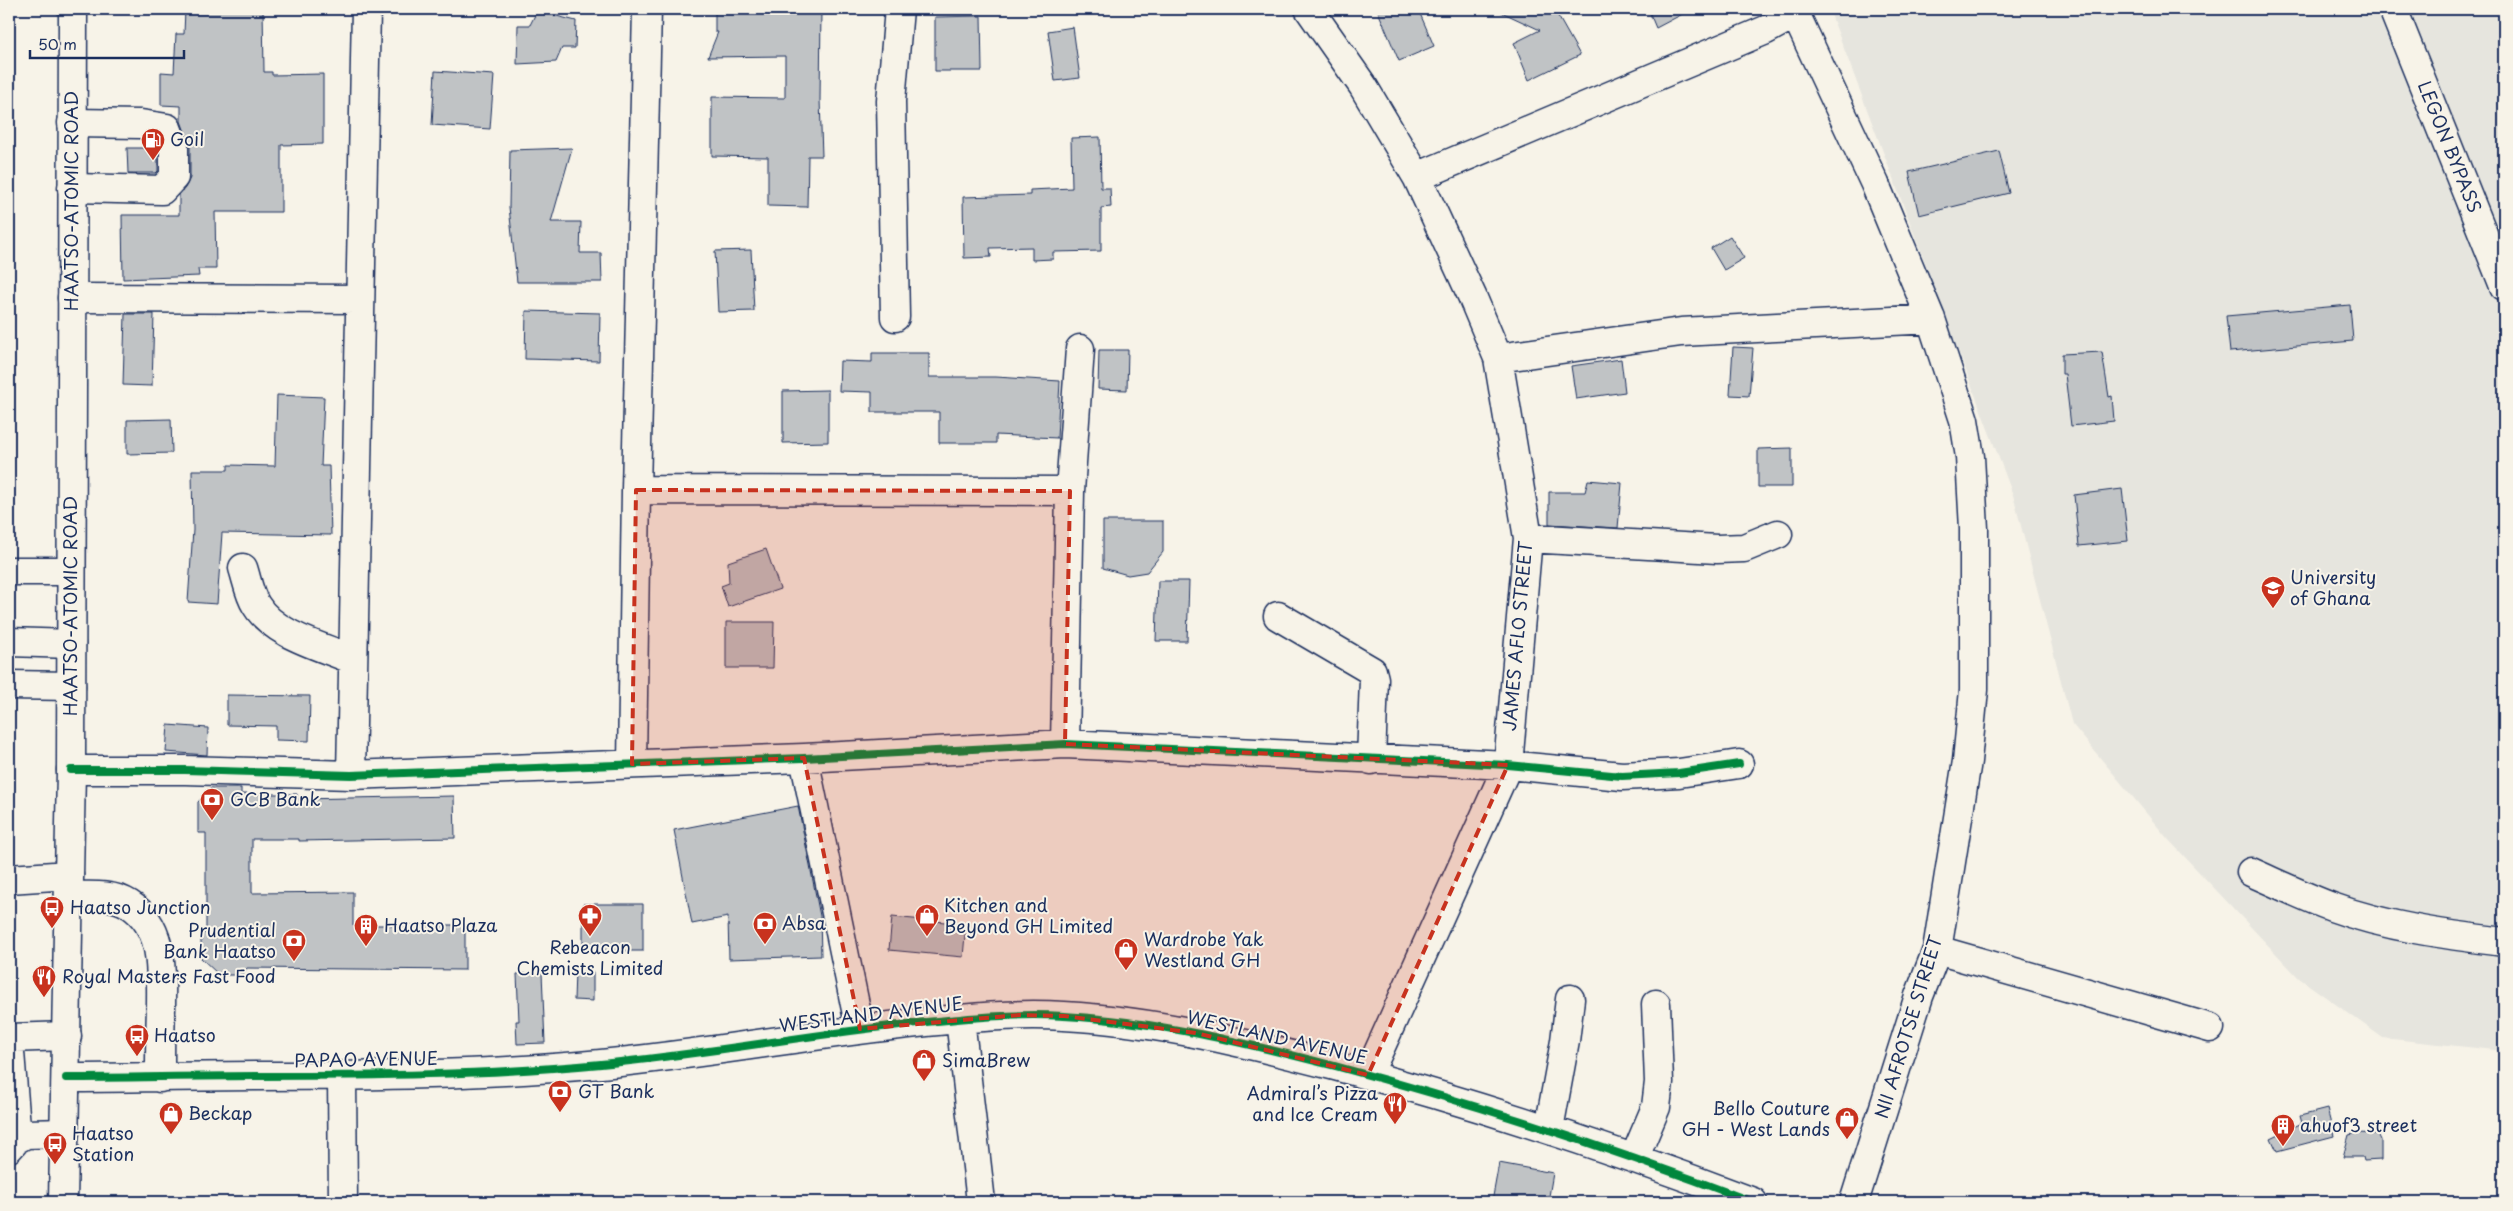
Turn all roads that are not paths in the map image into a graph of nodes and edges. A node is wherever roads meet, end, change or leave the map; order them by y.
1 (73, 9) edge
2 (366, 9) edge
3 (647, 9) edge
4 (899, 9) edge
5 (1309, 9) edge
6 (2393, 9) edge
7 (1794, 11) edge
8 (72, 123) junction
9 (1417, 178) junction
10 (72, 188) junction
11 (2504, 286) edge
12 (72, 298) junction
13 (360, 298) junction
14 (895, 316) dead end
15 (1931, 319) junction
16 (1080, 349) dead end
17 (1498, 358) junction
18 (636, 490) junction
19 (1070, 491) junction
20 (1778, 534) dead end
21 (1528, 538) junction
22 (243, 568) dead end
23 (9, 571) edge
24 (71, 571) junction
25 (1278, 616) dead end
26 (9, 642) edge
27 (71, 644) junction
28 (353, 660) junction
29 (9, 686) edge
30 (71, 686) junction
31 (1065, 744) junction
32 (804, 758) junction
33 (1371, 760) junction
34 (632, 764) junction
35 (1739, 764) dead end
36 (1508, 765) junction
37 (71, 770) junction
38 (351, 775) junction
39 (2252, 872) dead end
40 (9, 879) edge
41 (69, 885) junction
42 (2504, 942) edge
43 (1937, 950) junction
44 (1570, 998) dead end
45 (1656, 1004) dead end
46 (960, 1019) junction
47 (2210, 1028) dead end
48 (860, 1029) junction
49 (66, 1036) junction
50 (9, 1039) edge
51 (597, 1064) joint
52 (1368, 1075) junction
53 (342, 1077) junction
54 (66, 1078) junction
55 (147, 1078) junction
56 (1549, 1129) junction
57 (65, 1133) junction
58 (13, 1143) edge
59 (1634, 1159) junction
60 (62, 1202) edge
61 (343, 1202) edge
62 (981, 1202) edge
63 (1753, 1202) edge
64 (1854, 1202) edge

1 - 8 street, HAATSO-ATOMIC ROAD
2 - 13 street
3 - 18 street
4 - 14 street
5 - 9 street, JAMES AFLO STREET
6 - 11 street, LEGON BYPASS
7 - 9 street
7 - 15 street, NII AFROTSE STREET
8 - 10 street, HAATSO-ATOMIC ROAD
8 - 10 street
9 - 17 street, JAMES AFLO STREET
10 - 12 street, HAATSO-ATOMIC ROAD
12 - 13 street
12 - 24 street, HAATSO-ATOMIC ROAD
13 - 28 street
15 - 17 street
15 - 43 street, NII AFROTSE STREET
16 - 19 street
17 - 21 street, JAMES AFLO STREET
18 - 19 street
18 - 34 street
19 - 31 street
20 - 21 street
21 - 36 street, JAMES AFLO STREET
22 - 28 street
23 - 24 street
24 - 27 street, HAATSO-ATOMIC ROAD
25 - 33 street
26 - 27 street
27 - 30 street, HAATSO-ATOMIC ROAD
28 - 38 street
29 - 30 street
30 - 37 street, HAATSO-ATOMIC ROAD
31 - 32 street
31 - 33 street
32 - 34 street
32 - 48 street
33 - 36 street
34 - 38 street
35 - 36 street
36 - 52 street, JAMES AFLO STREET
37 - 38 street
37 - 41 street, HAATSO-ATOMIC ROAD
39 - 42 street
40 - 41 street
41 - 49 street, HAATSO-ATOMIC ROAD
41 - 55 street
43 - 47 street
43 - 64 street, NII AFROTSE STREET
44 - 56 street
45 - 59 street
46 - 48 street, WESTLAND AVENUE
46 - 52 street, WESTLAND AVENUE
46 - 62 street
48 - 51 street, WESTLAND AVENUE
49 - 50 street
49 - 54 street, HAATSO-ATOMIC ROAD
50 - 58 street
51 - 53 street, PAPAO AVENUE
52 - 56 street, WESTLAND AVENUE
53 - 55 street, PAPAO AVENUE
53 - 61 street
54 - 55 street, PAPAO AVENUE
54 - 57 street, HAATSO-ATOMIC ROAD
56 - 59 street, WESTLAND AVENUE
57 - 58 street
57 - 60 street, HAATSO-ATOMIC ROAD
59 - 63 street, WESTLAND AVENUE

